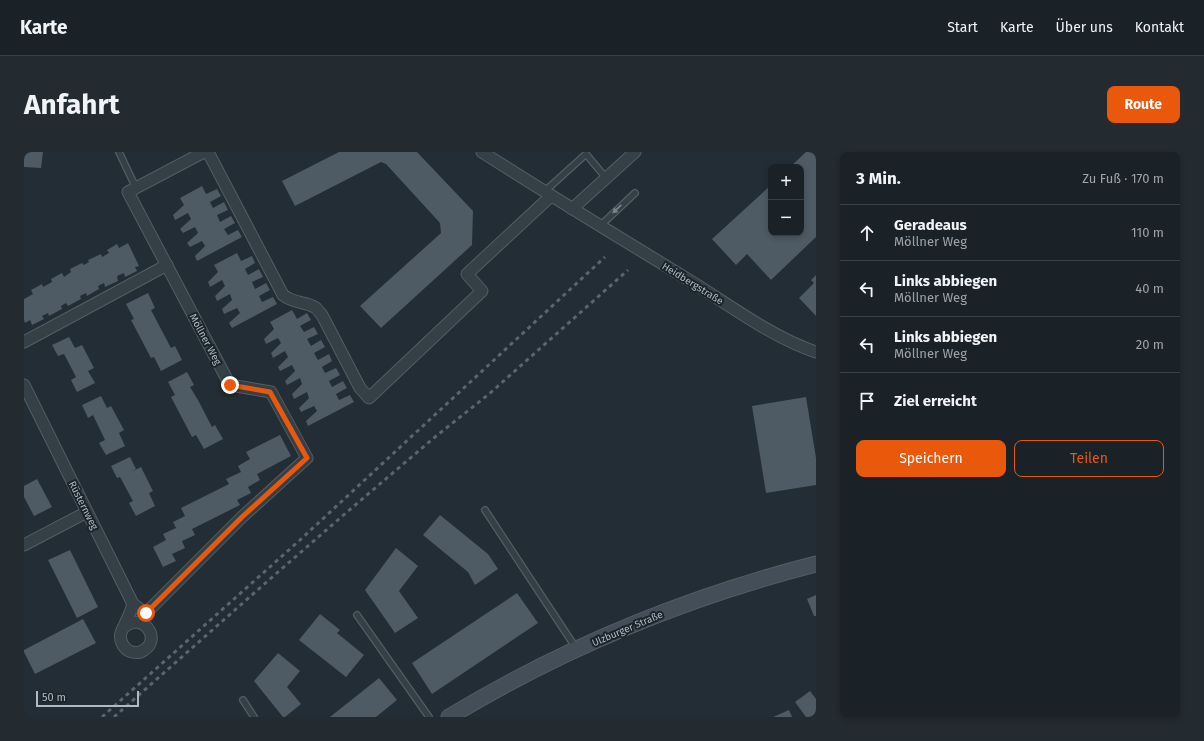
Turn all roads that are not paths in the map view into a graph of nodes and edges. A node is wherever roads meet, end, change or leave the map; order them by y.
1 (119, 152) edge
2 (204, 152) edge
3 (208, 152) edge
4 (482, 152) edge
5 (635, 152) edge
6 (606, 178) junction
7 (132, 190) junction
8 (635, 193) dead end
9 (548, 194) junction
10 (572, 209) junction
11 (600, 226) junction
12 (167, 265) junction
13 (24, 342) edge
14 (816, 352) edge
15 (24, 385) edge
16 (485, 510) dead end
17 (88, 512) junction
18 (24, 546) edge
19 (816, 564) edge
20 (133, 604) junction
21 (357, 615) dead end
22 (124, 627) junction
23 (148, 627) junction
24 (574, 650) junction
25 (243, 700) dead end
26 (254, 717) edge
27 (429, 717) edge
28 (449, 717) edge

1 - 7 lane
2 - 7 street
3 - 9 street
4 - 9 street, Heidbergstraße
5 - 6 street
6 - 9 lane
6 - 10 street
7 - 12 street, Möllner Weg
8 -> 11 lane
9 - 10 street, Heidbergstraße
10 - 11 street, Heidbergstraße
11 - 14 street, Heidbergstraße
12 - 13 street
12 - 20 street, Möllner Weg
15 - 17 street, Rüsternweg
16 - 24 lane
17 - 18 street
17 - 20 street, Rüsternweg
19 - 24 main road, Ulzburger Straße
20 - 22 street
20 - 23 street, Rüsternweg
21 - 27 lane
22 - 23 street
22 - 23 street
24 - 28 main road, Ulzburger Straße
25 - 26 lane

